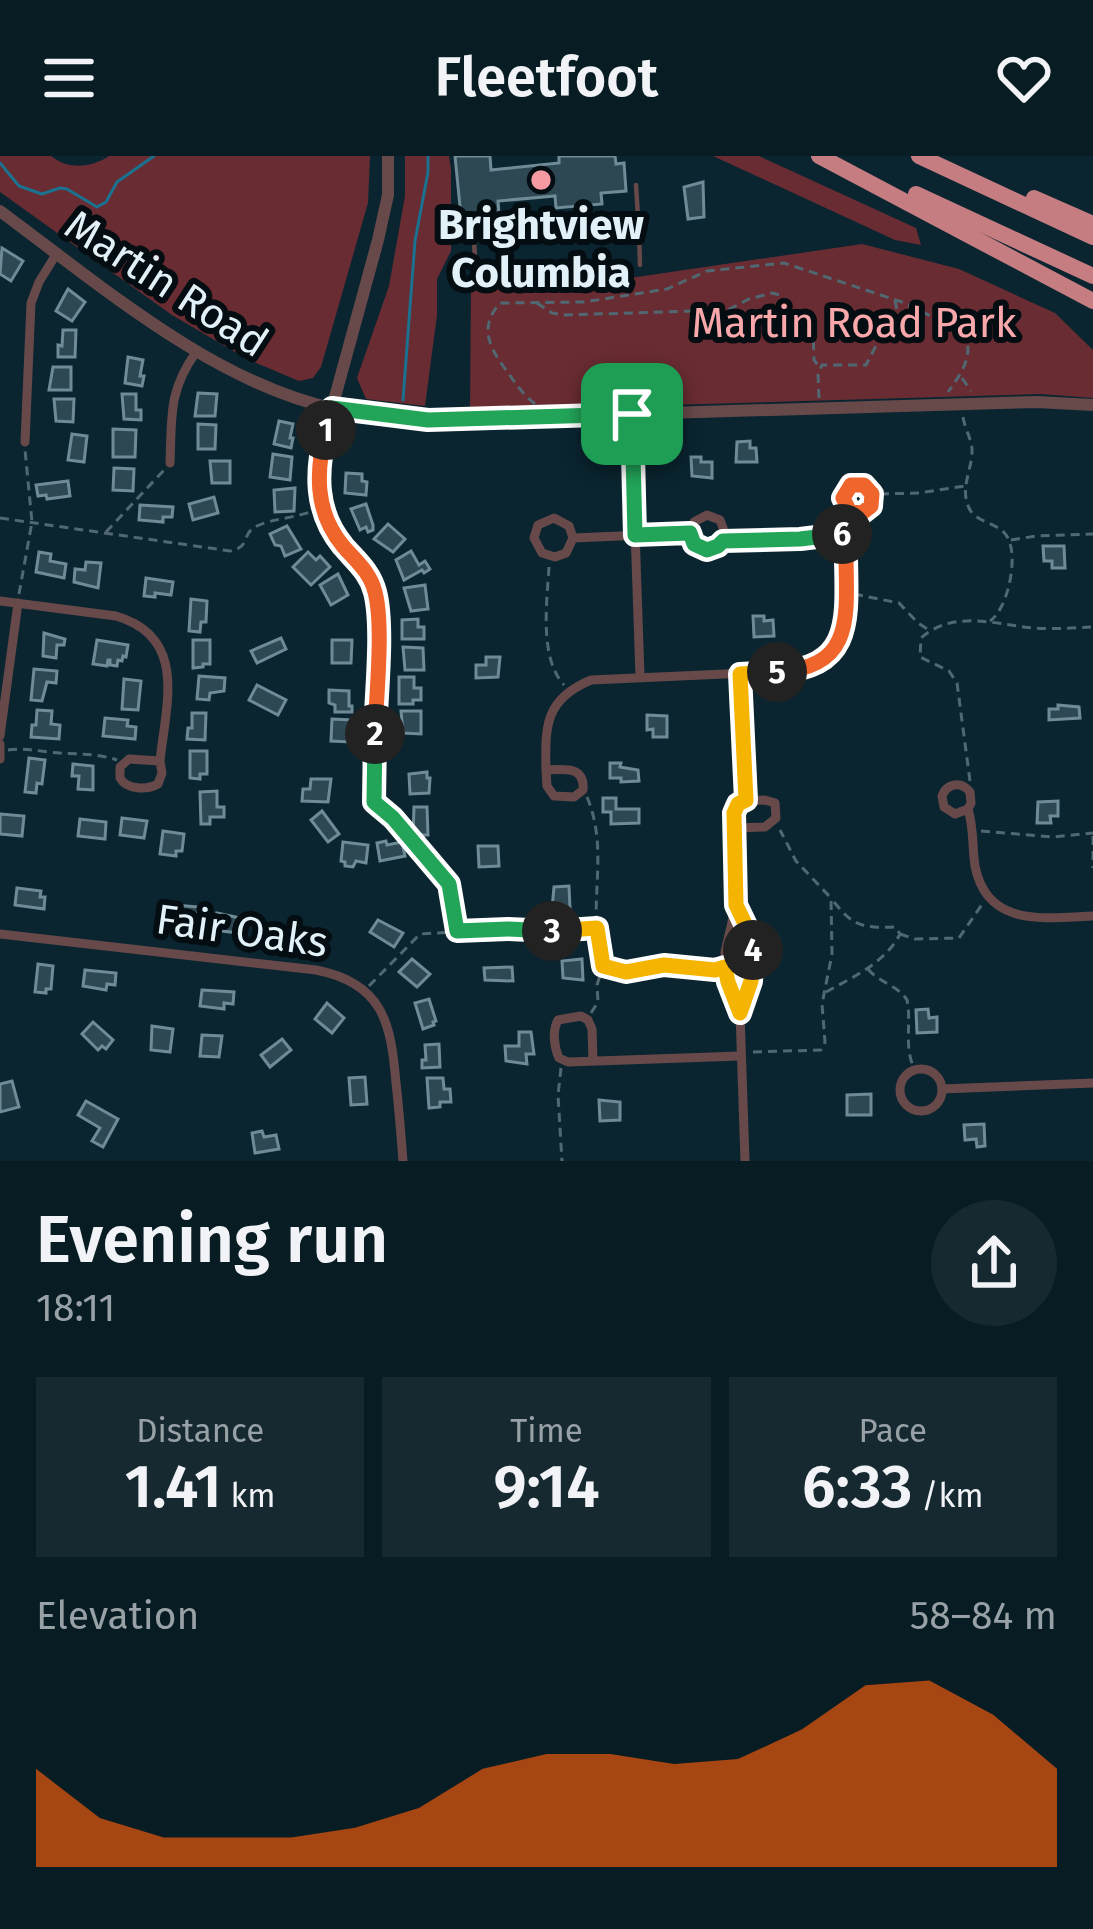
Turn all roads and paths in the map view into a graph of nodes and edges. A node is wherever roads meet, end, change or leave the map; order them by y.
1 (388, 156) edge
2 (819, 156) edge
3 (833, 156) edge
4 (919, 156) edge
5 (938, 156) edge
6 (636, 185) dead end
7 (0, 211) edge
8 (542, 222) dead end
9 (527, 223) dead end
10 (1093, 224) edge
11 (639, 233) junction
12 (549, 237) junction
13 (522, 238) junction
14 (1093, 238) edge
15 (57, 254) junction
16 (640, 265) dead end
17 (476, 276) dead end
18 (1093, 276) edge
19 (895, 298) junction
20 (1093, 301) edge
21 (536, 302) junction
22 (911, 305) junction
23 (898, 316) junction
24 (196, 352) junction
25 (820, 368) junction
26 (960, 376) junction
27 (948, 392) dead end
28 (971, 392) dead end
29 (523, 394) junction
30 (536, 404) dead end
31 (518, 405) dead end
32 (1093, 405) edge
33 (332, 408) junction
34 (820, 408) junction
35 (632, 414) junction
36 (963, 417) dead end
37 (25, 442) joint
38 (170, 463) joint
39 (965, 486) junction
40 (872, 494) junction
41 (322, 508) junction
42 (850, 512) junction
43 (0, 518) edge
44 (32, 522) junction
45 (106, 532) junction
46 (690, 533) junction
47 (845, 533) junction
48 (1093, 534) edge
49 (635, 535) junction
50 (573, 538) junction
51 (723, 541) junction
52 (1010, 541) junction
53 (548, 557) junction
54 (847, 593) junction
55 (0, 601) edge
56 (18, 603) junction
57 (1001, 611) junction
58 (988, 622) junction
59 (918, 623) junction
60 (1010, 623) junction
61 (1093, 627) edge
62 (929, 631) junction
63 (921, 638) junction
64 (740, 674) junction
65 (640, 676) junction
66 (569, 691) junction
67 (0, 744) edge
68 (0, 760) edge
69 (160, 761) junction
70 (124, 762) junction
71 (546, 770) junction
72 (967, 788) junction
73 (583, 790) junction
74 (746, 800) junction
75 (374, 802) joint
76 (968, 809) junction
77 (773, 822) junction
78 (735, 828) junction
79 (973, 831) junction
80 (1093, 835) edge
81 (1093, 868) edge
82 (988, 896) junction
83 (831, 898) junction
84 (736, 905) junction
85 (846, 916) junction
86 (1093, 916) edge
87 (831, 922) junction
88 (597, 928) junction
89 (457, 931) junction
90 (0, 934) edge
91 (900, 934) junction
92 (603, 966) junction
93 (725, 967) junction
94 (868, 969) junction
95 (830, 974) junction
96 (841, 983) junction
97 (365, 990) junction
98 (824, 992) junction
99 (740, 1013) junction
100 (585, 1017) junction
101 (740, 1056) junction
102 (563, 1061) junction
103 (593, 1061) junction
104 (915, 1070) junction
105 (1093, 1083) edge
106 (942, 1089) junction
107 (403, 1161) edge
108 (562, 1161) edge
109 (745, 1161) edge

1 - 33 street
2 - 20 highway
3 - 18 highway
4 - 14 highway
5 - 10 highway
6 - 11 lane
7 - 15 street, Martin Road
8 - 12 lane
9 - 13 lane
11 - 12 lane
11 - 16 lane
12 - 13 lane
13 - 17 lane
15 - 24 street, Martin Road
15 - 37 street
19 - 21 path
19 - 22 path
19 - 23 path
21 - 25 path
21 - 29 path
22 - 23 path
22 - 26 path
23 - 25 path
24 - 33 street, Martin Road
24 - 38 street
25 - 34 path
26 - 27 path
26 - 28 path
29 - 30 path
29 - 31 path
32 - 34 street, Martin Road
33 - 35 street, Martin Road
33 - 41 street
34 - 35 street, Martin Road
35 - 49 street
36 - 39 path
37 - 44 path
38 - 45 path
39 - 40 path
39 - 52 path
40 - 42 street
40 - 42 street
41 - 45 path
41 - 75 street
42 - 47 street
43 - 44 path
44 - 45 path
44 - 56 path
46 - 49 street
46 - 51 street
46 - 51 street
47 - 51 path
47 - 54 street
48 - 52 path
49 - 50 street
49 - 65 street
50 - 53 street
50 - 53 street
52 - 57 path
53 - 66 path
54 - 59 path
54 - 64 street
55 - 56 street
56 - 67 street
56 - 69 street
57 - 58 path
57 - 60 path
58 - 60 path
58 - 62 path
59 - 62 path
59 - 63 path
60 - 61 path
62 - 63 path
63 - 72 path
64 - 65 street
64 - 74 path
65 - 66 street
66 - 71 street
67 - 68 street
67 - 70 path
69 - 70 street
69 - 70 street
71 - 73 street
71 - 73 street
72 - 76 street
72 - 76 street
73 - 88 path
74 - 77 street
74 - 78 street
75 - 89 path
76 - 79 street
77 - 78 street
77 - 83 path
78 - 84 street
79 - 80 path
79 - 82 street
80 - 81 path
82 - 86 street
82 - 91 path
83 - 85 path
83 - 87 path
84 - 93 street
84 - 99 street
85 - 87 path
85 - 91 path
87 - 95 path
88 - 89 path
88 - 92 path
89 - 97 path
90 - 97 street, Fair Oaks
91 - 94 path
92 - 93 path
92 - 100 path
93 - 99 street
94 - 96 path
94 - 104 path
95 - 96 path
95 - 98 path
96 - 98 path
97 - 107 street, Fair Oaks
98 - 101 path
99 - 101 street
100 - 102 street
100 - 103 street
101 - 103 street
101 - 109 street
102 - 103 street
102 - 108 path
104 - 106 street
104 - 106 street
105 - 106 street

